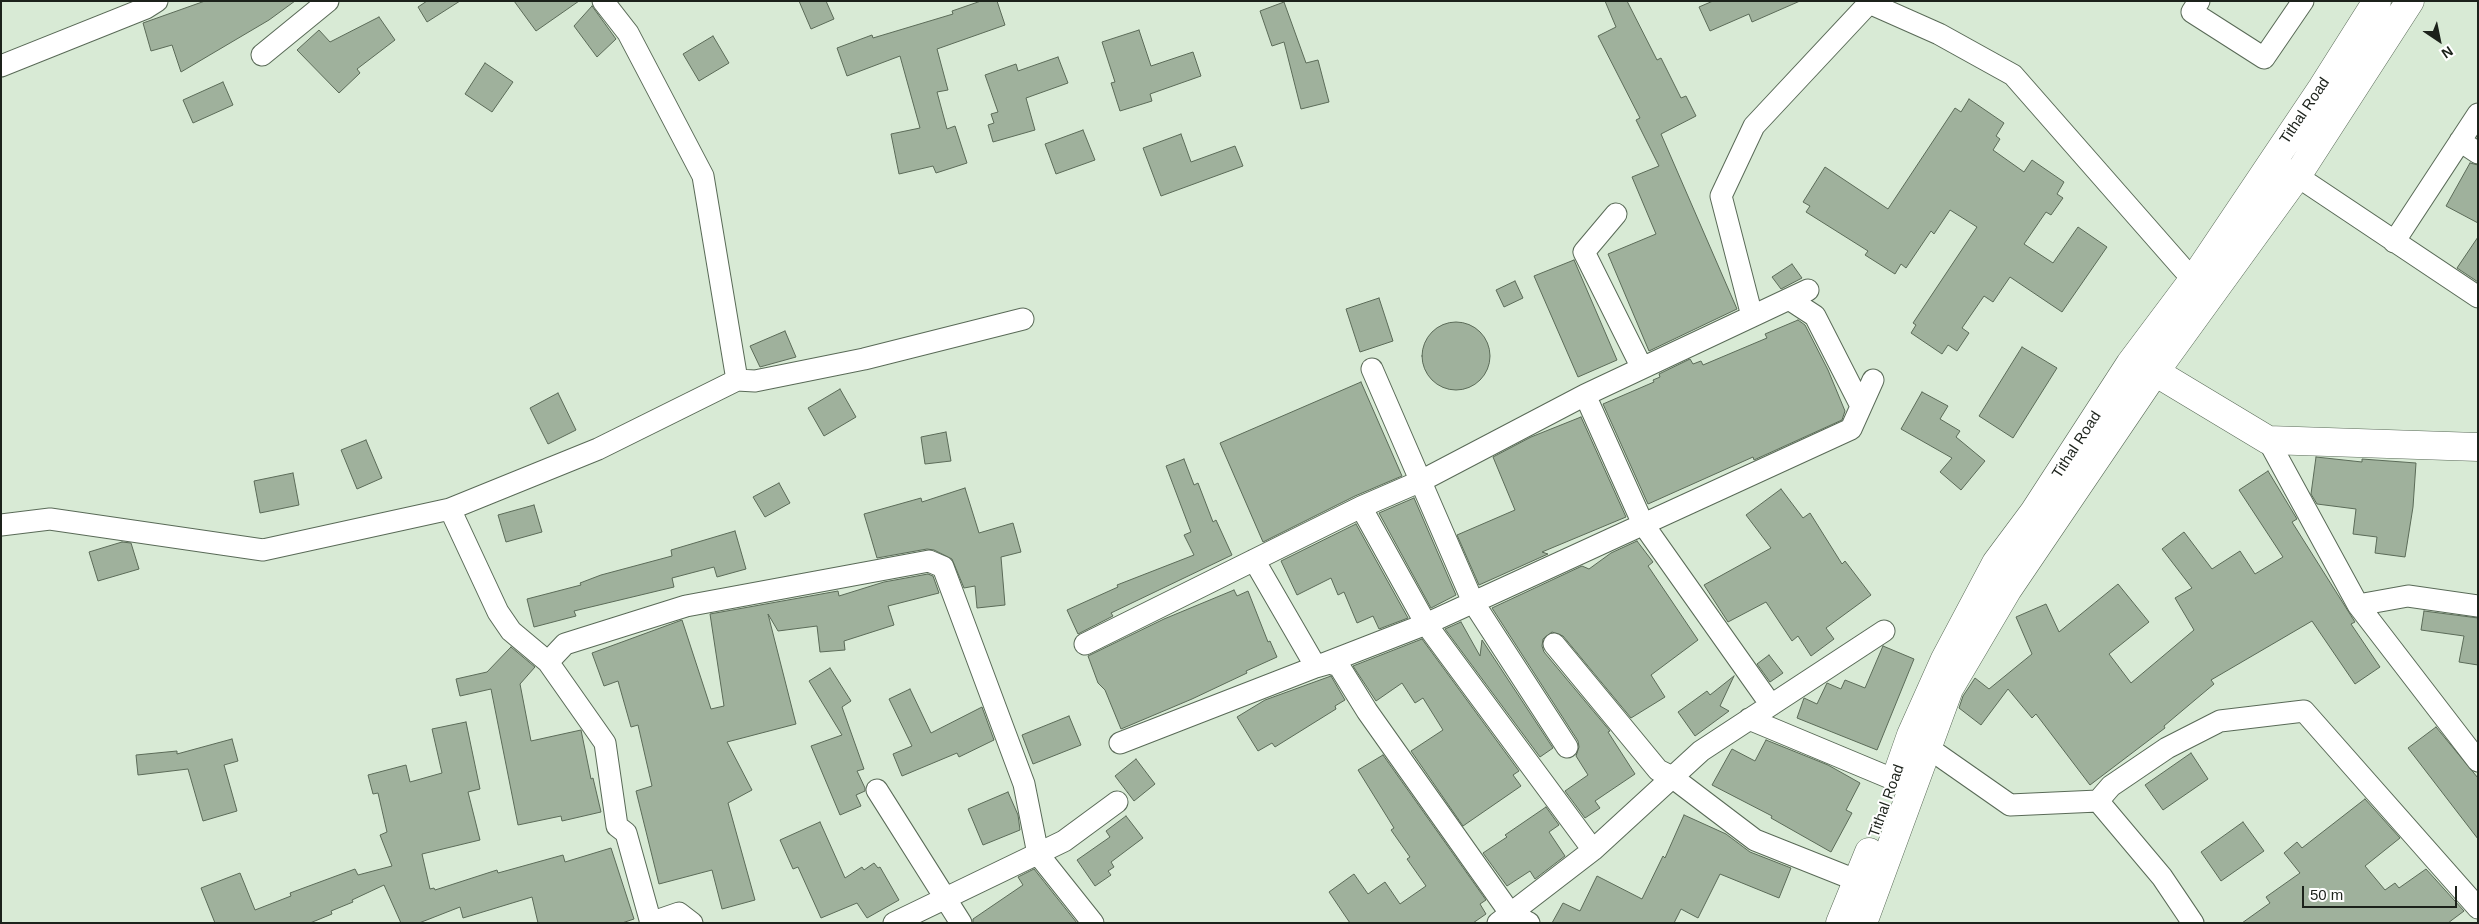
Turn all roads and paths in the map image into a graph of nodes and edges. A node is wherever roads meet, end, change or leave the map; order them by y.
1 (157, 1) edge
2 (328, 1) edge
3 (603, 1) edge
4 (2200, 1) edge
5 (2303, 1) edge
6 (2377, 1) edge
7 (2410, 1) edge
8 (1868, 2) edge
9 (262, 56) dead end
10 (1, 66) edge
11 (2478, 114) edge
12 (2460, 141) junction
13 (2478, 153) edge
14 (2272, 159) junction
15 (2297, 176) junction
16 (1616, 214) dead end
17 (2394, 242) junction
18 (2193, 280) junction
19 (1808, 290) dead end
20 (2478, 297) edge
21 (1789, 299) junction
22 (1752, 316) junction
23 (1023, 318) dead end
24 (1642, 368) junction
25 (2142, 368) junction
26 (1372, 369) dead end
27 (738, 380) junction
28 (1873, 380) dead end
29 (1585, 395) junction
30 (1861, 406) junction
31 (2268, 440) junction
32 (2478, 447) edge
33 (1420, 481) junction
34 (1361, 507) junction
35 (450, 509) junction
36 (1643, 524) junction
37 (1, 526) edge
38 (1254, 560) junction
39 (1473, 602) junction
40 (2358, 606) junction
41 (2478, 606) edge
42 (1426, 624) junction
43 (1884, 630) dead end
44 (1085, 644) dead end
45 (1554, 644) dead end
46 (548, 662) junction
47 (1316, 666) junction
48 (1770, 705) junction
49 (1749, 719) junction
50 (1919, 742) junction
51 (1120, 743) dead end
52 (1567, 747) dead end
53 (2477, 759) edge
54 (1672, 777) junction
55 (1895, 780) junction
56 (877, 790) dead end
57 (2098, 801) junction
58 (1117, 802) dead end
59 (1593, 850) junction
60 (1038, 854) junction
61 (1858, 881) junction
62 (947, 898) junction
63 (2478, 908) edge
64 (1504, 918) edge
65 (651, 923) edge
66 (692, 923) edge
67 (894, 923) edge
68 (961, 923) edge
69 (1093, 923) edge
70 (1530, 923) edge
71 (1840, 923) edge
72 (1863, 923) edge
73 (2193, 923) edge

1 - 10 street
2 - 9 street
3 - 27 street
4 - 5 street
6 - 14 main road, Tithal Road
7 - 15 main road
8 - 18 street
8 - 22 street
11 - 12 street
12 - 13 street
12 - 17 street
14 - 15 street
14 - 18 main road, Tithal Road
15 - 17 street
15 - 25 main road
16 - 24 street
17 - 20 street
18 - 25 main road, Tithal Road
19 - 21 street
21 - 22 street
21 - 30 street
22 - 24 street
23 - 27 street
24 - 29 street
25 - 31 main road
25 - 50 main road, Tithal Road
26 - 33 street
27 - 35 street
28 - 30 street
29 - 33 street
29 - 36 street
30 - 36 street
31 - 32 main road
31 - 40 street
33 - 34 street
33 - 39 street
34 - 38 street
34 - 42 street
35 - 37 street
35 - 46 street
36 - 39 street
36 - 48 street
38 - 44 street
38 - 47 street
39 - 42 street
39 - 52 street
40 - 41 street
40 - 53 street
42 - 47 street
42 - 59 street
43 - 48 street
45 - 54 street
46 - 60 street
46 - 65 street
47 - 51 street
47 - 64 street
48 - 49 street
49 - 54 street
49 - 55 street
50 - 55 main road, Tithal Road
50 - 57 street
50 - 72 main road
54 - 59 street
54 - 61 street
55 - 61 main road, Tithal Road
56 - 62 street
57 - 63 street
57 - 73 street
58 - 60 street
59 - 64 street
60 - 62 street
60 - 69 street
61 - 71 main road, Tithal Road
62 - 67 street
62 - 68 street
64 - 70 street
65 - 66 street

